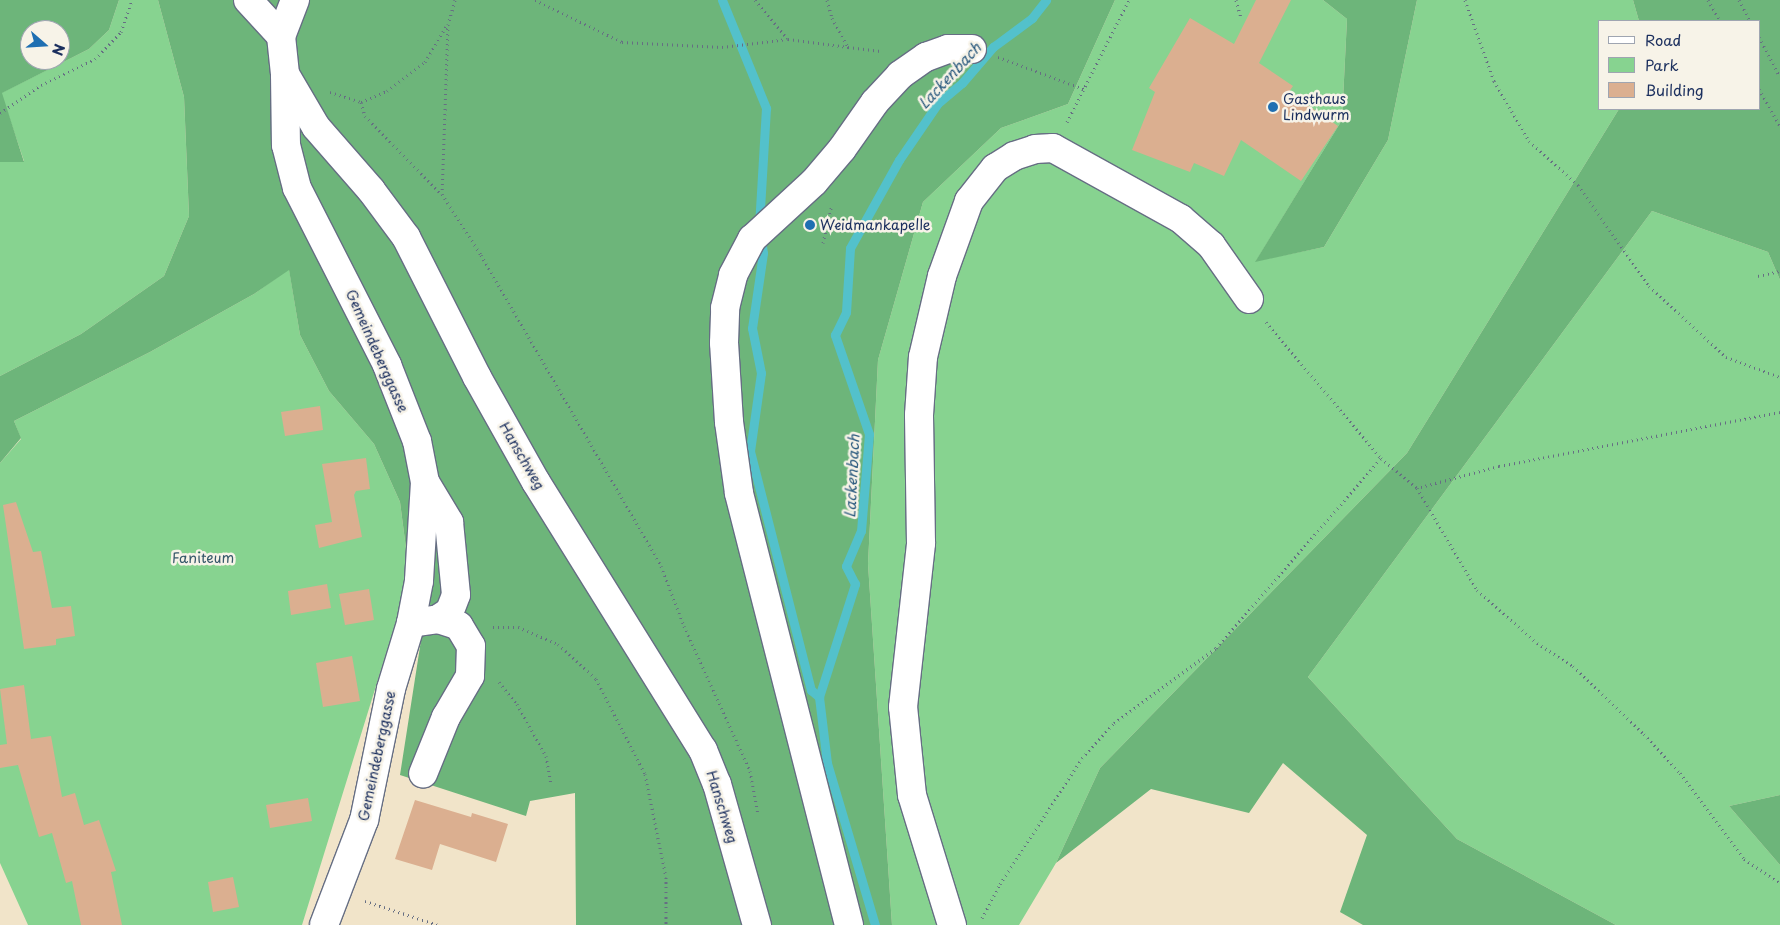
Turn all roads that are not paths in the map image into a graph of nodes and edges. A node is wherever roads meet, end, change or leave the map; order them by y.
1 (248, 0) edge
2 (295, 0) edge
3 (281, 36) junction
4 (972, 49) dead end
5 (285, 74) junction
6 (1249, 299) road end
7 (425, 482) junction
8 (411, 623) junction
9 (456, 630) junction
10 (423, 774) dead end
11 (324, 925) edge
12 (757, 925) edge
13 (849, 925) edge
14 (952, 925) edge

1 - 3 street
2 - 3 street, Hanschweg
3 - 5 street, Hanschweg
4 - 13 street
5 - 7 street, Gemeindeberggasse
5 - 12 street, Hanschweg
6 - 14 street
7 - 8 street, Gemeindeberggasse
7 - 9 street
8 - 9 street
8 - 11 street, Gemeindeberggasse
9 - 10 street

